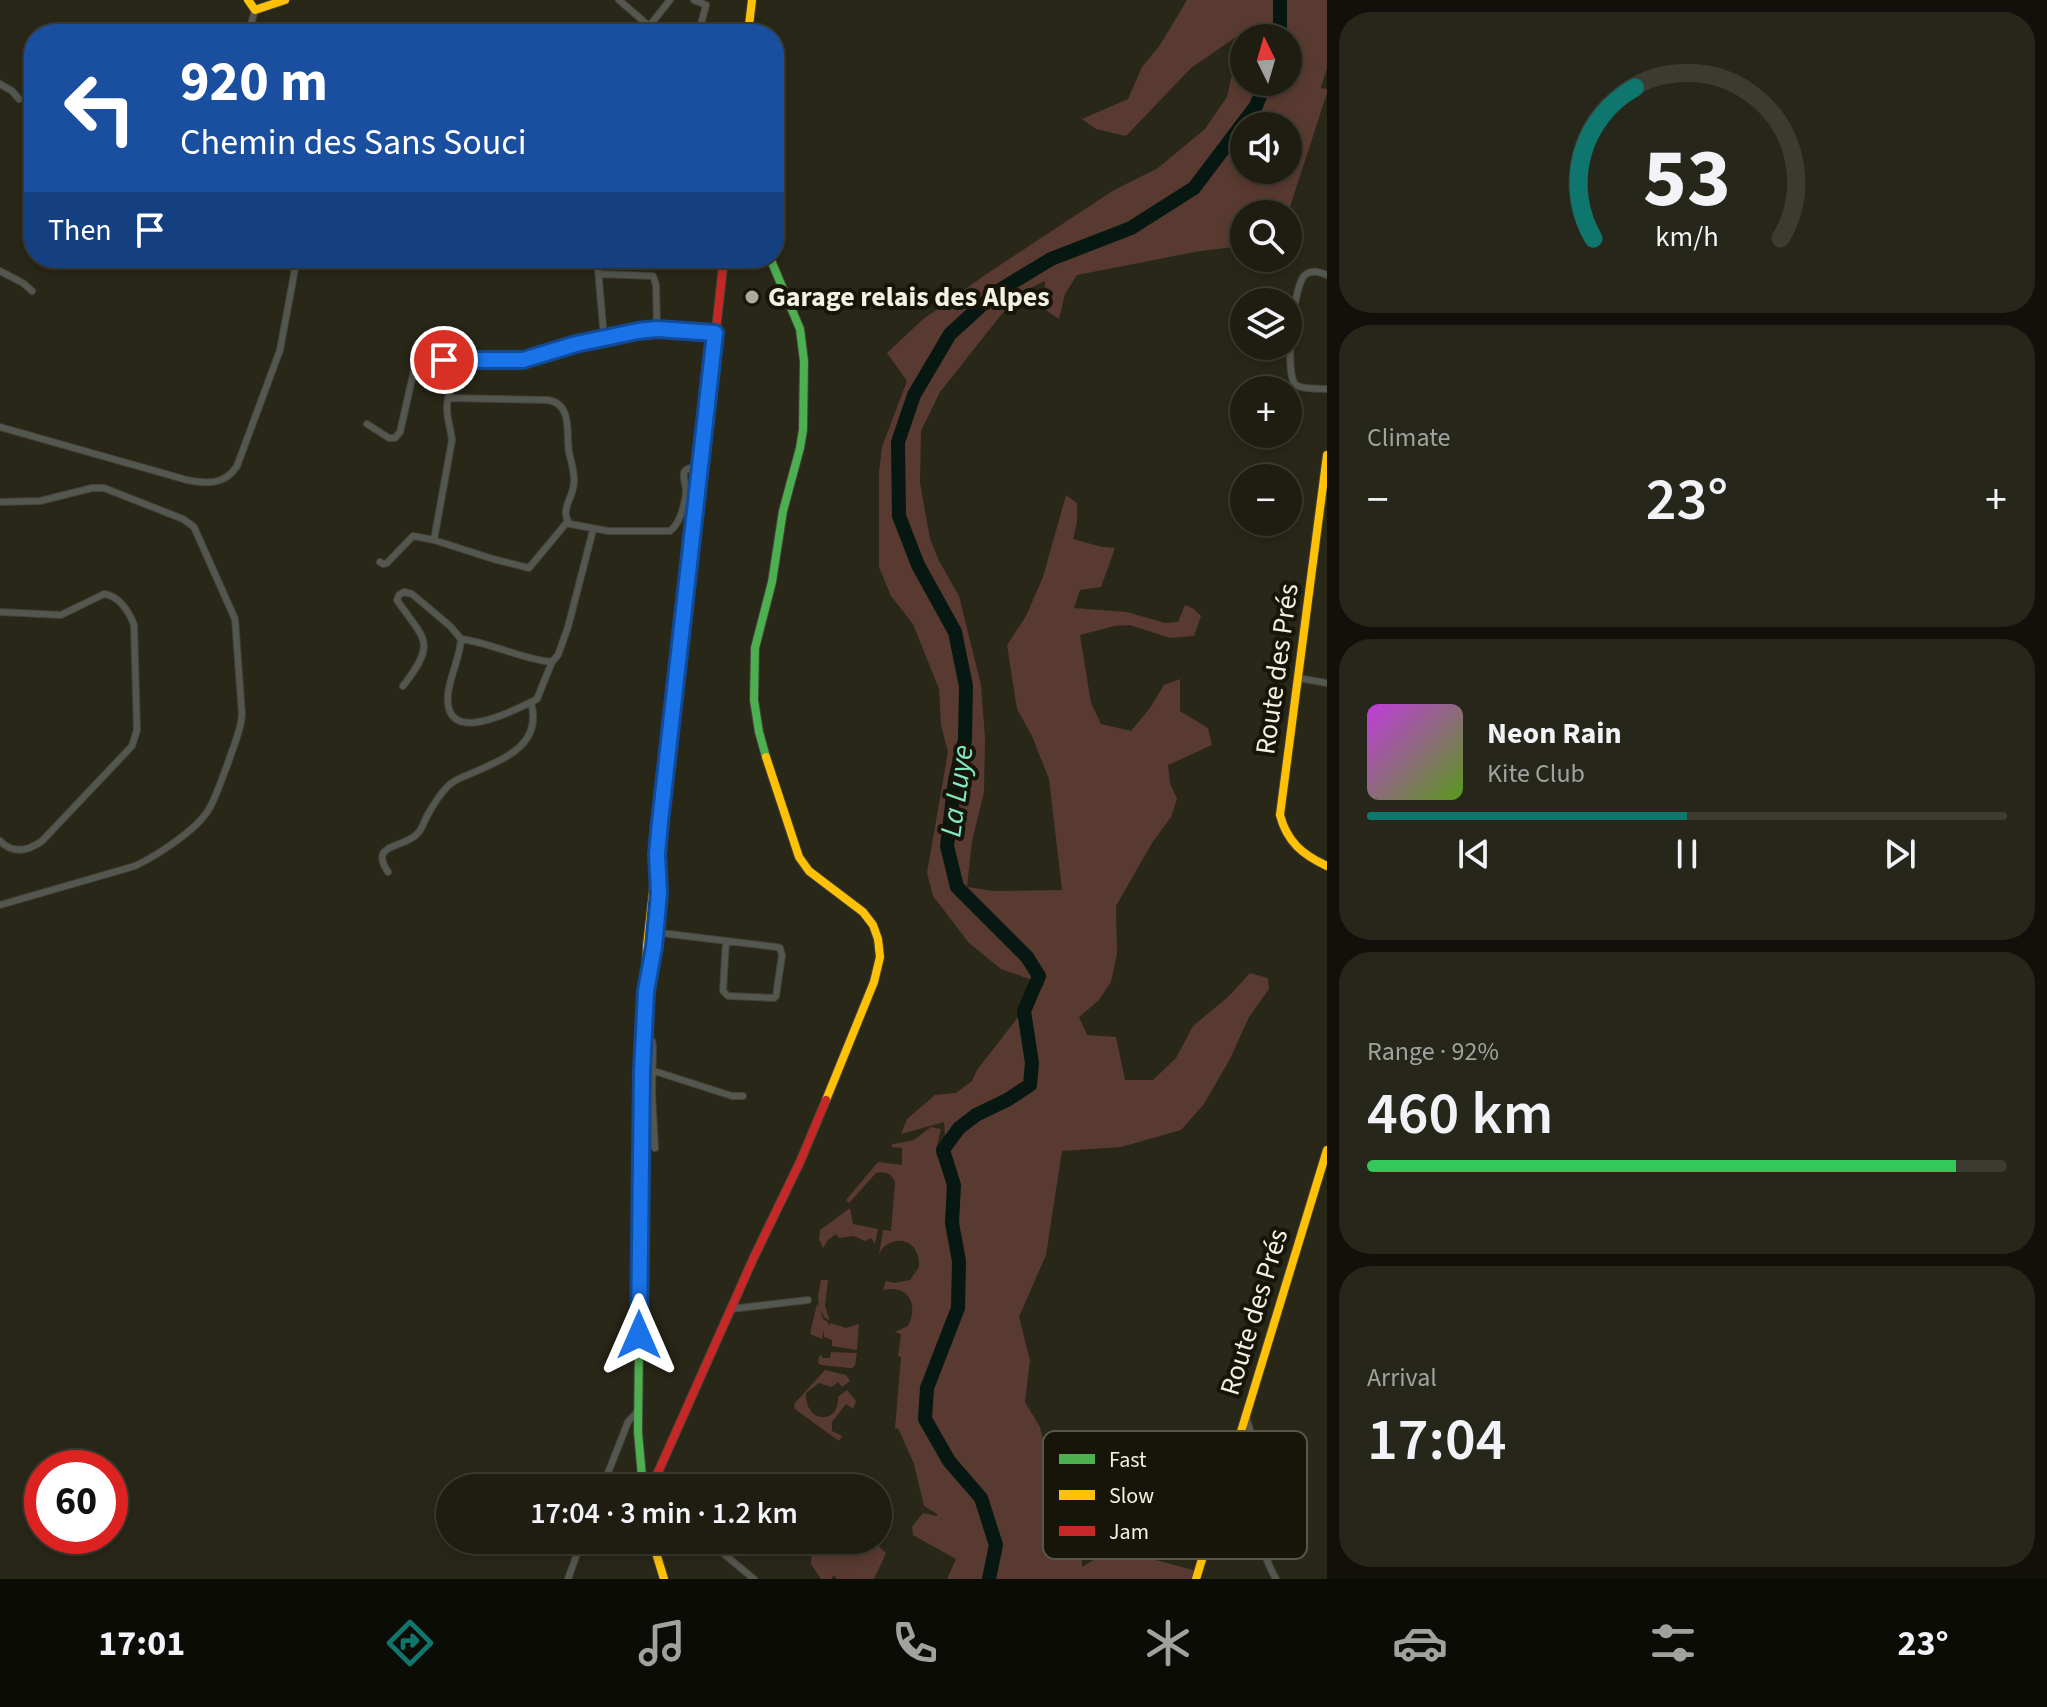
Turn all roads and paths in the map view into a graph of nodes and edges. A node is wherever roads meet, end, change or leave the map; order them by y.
1 (248, 0) edge
2 (285, 0) edge
3 (619, 0) edge
4 (670, 0) edge
5 (694, 0) edge
6 (752, 0) edge
7 (255, 10) junction
8 (251, 24) edge
9 (647, 24) edge
10 (651, 24) edge
11 (701, 24) dead end
12 (749, 24) edge
13 (0, 84) edge
14 (19, 99) dead end
15 (295, 268) edge
16 (598, 268) edge
17 (723, 268) edge
18 (774, 268) edge
19 (0, 271) edge
20 (599, 274) junction
21 (1327, 275) edge
22 (32, 291) dead end
23 (657, 329) junction
24 (715, 333) junction
25 (604, 338) junction
26 (459, 361) junction
27 (1327, 389) edge
28 (448, 398) junction
29 (367, 424) dead end
30 (0, 427) edge
31 (1327, 455) edge
32 (700, 467) junction
33 (0, 502) edge
34 (568, 521) junction
35 (593, 530) junction
36 (434, 540) junction
37 (380, 562) dead end
38 (0, 612) edge
39 (461, 639) junction
40 (552, 662) junction
41 (1298, 678) junction
42 (1327, 683) edge
43 (403, 686) dead end
44 (531, 702) junction
45 (0, 841) edge
46 (1327, 866) edge
47 (388, 872) dead end
48 (0, 905) edge
49 (652, 932) junction
50 (726, 941) junction
51 (644, 1036) junction
52 (651, 1070) junction
53 (743, 1096) dead end
54 (655, 1148) dead end
55 (1327, 1150) edge
56 (808, 1300) dead end
57 (731, 1309) junction
58 (638, 1411) junction
59 (1245, 1415) junction
60 (1240, 1431) edge
61 (1251, 1431) edge
62 (608, 1474) edge
63 (641, 1474) edge
64 (657, 1474) edge
65 (577, 1554) edge
66 (656, 1554) edge
67 (724, 1554) edge
68 (1202, 1559) edge
69 (1266, 1559) edge
70 (568, 1579) edge
71 (664, 1579) edge
72 (754, 1579) edge
73 (1196, 1579) edge
74 (1276, 1579) edge

1 - 7 street
2 - 7 street
3 - 9 street
4 - 10 street
5 - 11 street
6 - 12 street
7 - 8 street
13 - 14 street
15 - 30 street
16 - 20 street
17 - 24 street
18 - 57 street
19 - 22 street
20 - 23 street
20 - 25 street
21 - 27 street
23 - 24 street
23 - 25 street
24 - 32 street
25 - 26 street
26 - 28 street
26 - 29 street
28 - 34 street
28 - 36 street
31 - 41 street, Route des Prés
32 - 35 street
32 - 49 street
33 - 48 street
34 - 35 street
34 - 36 street
35 - 40 street
36 - 37 street
38 - 45 street
39 - 40 street
39 - 43 street
39 - 44 street
40 - 44 street
41 - 42 street
41 - 46 street, Route des Prés
44 - 47 street
49 - 50 street
49 - 51 street
50 - 50 street
51 - 52 street
51 - 58 street
52 - 53 street
52 - 54 street
55 - 59 street, Route des Prés
56 - 57 street
57 - 64 street
58 - 62 street
58 - 63 street
59 - 60 street, Route des Prés
59 - 61 street
65 - 70 street
66 - 71 street
67 - 72 street
68 - 73 street, Route des Prés
69 - 74 street

